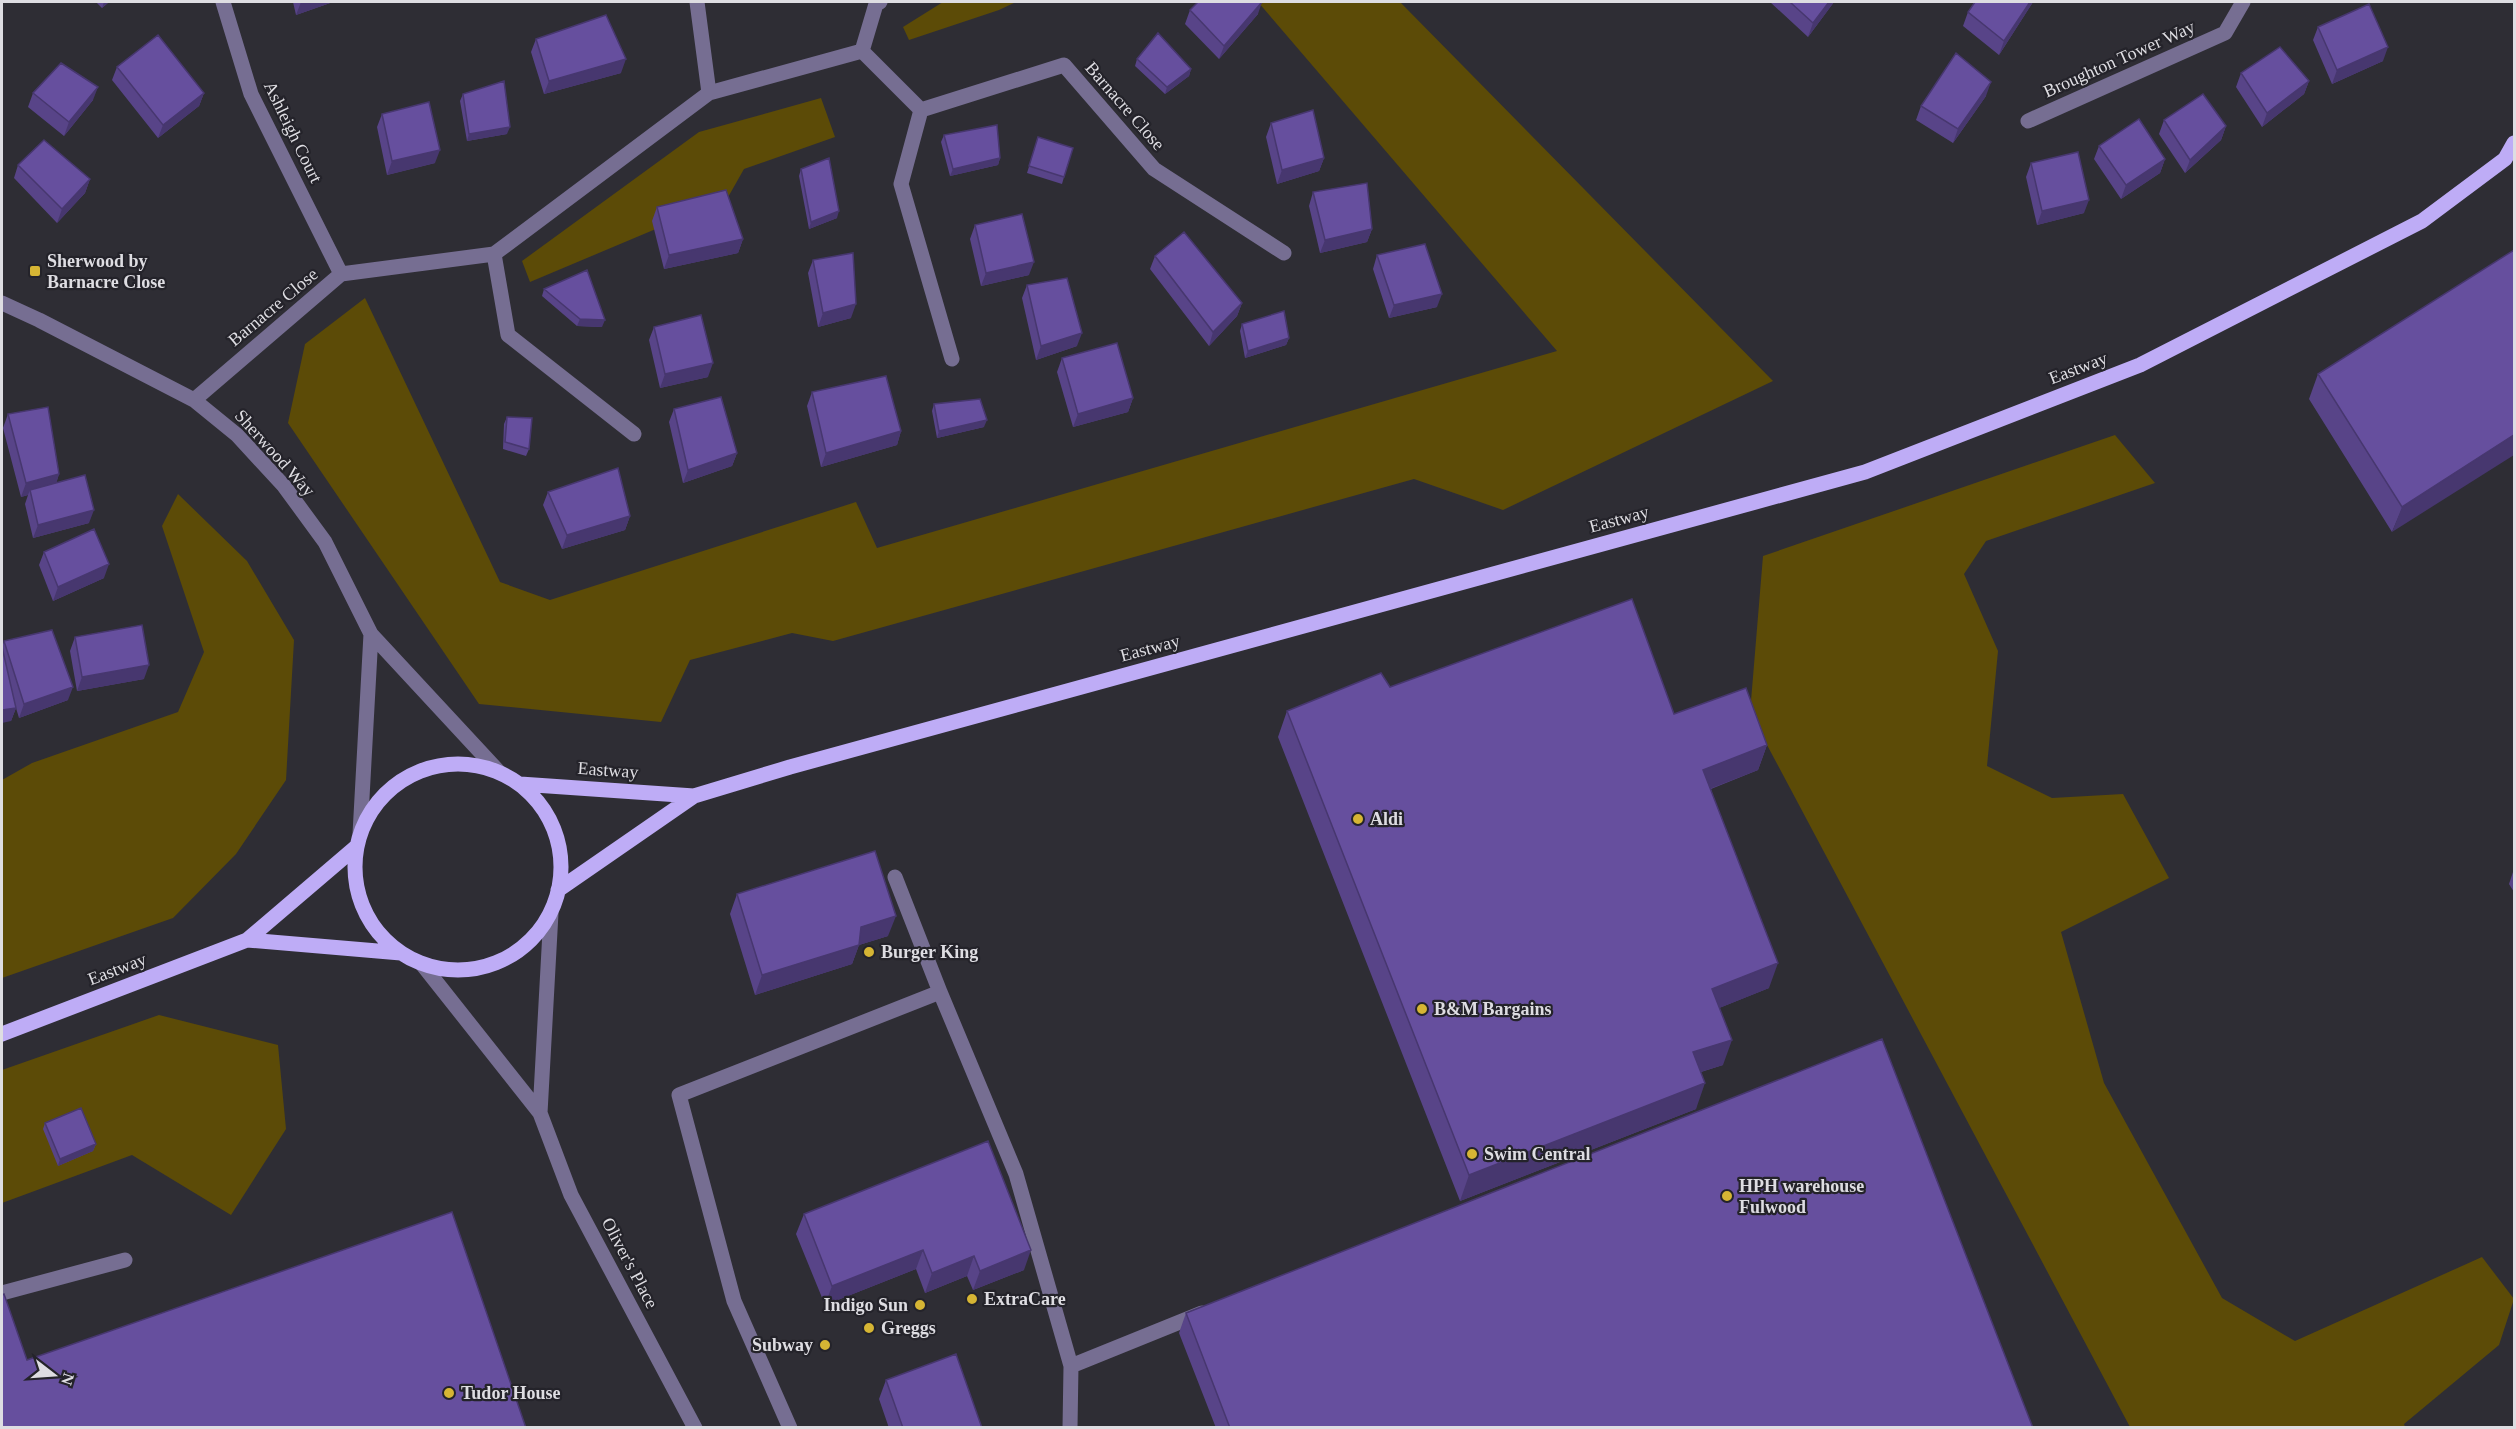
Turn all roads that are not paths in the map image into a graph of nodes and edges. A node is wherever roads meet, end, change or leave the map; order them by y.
1 (224, 2) edge
2 (697, 2) edge
3 (879, 2) edge
4 (2242, 2) edge
5 (862, 51) junction
6 (709, 93) junction
7 (921, 110) junction
8 (2028, 121) dead end
9 (2514, 143) edge
10 (2510, 158) edge
11 (1284, 253) dead end
12 (494, 254) junction
13 (341, 274) junction
14 (2, 303) edge
15 (952, 359) dead end
16 (194, 400) junction
17 (634, 434) dead end
18 (371, 634) junction
19 (499, 772) junction
20 (520, 784) junction
21 (694, 796) junction
22 (358, 841) junction
23 (895, 877) dead end
24 (558, 890) junction
25 (551, 913) junction
26 (247, 940) junction
27 (401, 953) junction
28 (422, 964) junction
29 (940, 992) junction
30 (2, 1034) edge
31 (540, 1113) junction
32 (125, 1260) dead end
33 (2, 1293) edge
34 (1214, 1309) edge
35 (1071, 1366) junction
36 (695, 1428) edge
37 (790, 1428) edge
38 (1070, 1428) edge

1 - 13 street, Ashleigh Court
2 - 6 street
3 - 5 street
4 - 8 street, Broughton Tower Way
5 - 6 street, Barnacre Close
5 - 7 street
6 - 12 street, Barnacre Close
7 - 11 street, Barnacre Close
7 - 15 street
9 - 10 main road, Eastway
10 - 21 main road, Eastway
12 - 13 street, Barnacre Close
12 - 17 street
13 - 16 street, Barnacre Close
14 - 16 street, Sherwood Way
16 - 18 street, Sherwood Way
18 - 19 street, Sherwood Way
18 - 22 street, Sherwood Way
19 - 20 main road
19 - 22 main road
20 - 21 main road, Eastway
20 - 24 main road
21 - 24 main road, Eastway
22 - 26 main road, Eastway
22 - 27 main road
23 - 29 street
24 - 25 main road
25 - 28 main road
25 - 31 street, Oliver's Place
26 - 27 main road, Eastway
26 - 30 main road, Eastway
27 - 28 main road
28 - 31 street, Oliver's Place
29 - 35 street
29 - 37 street
31 - 36 street, Oliver's Place
32 - 33 street
34 - 35 street
35 - 38 street

